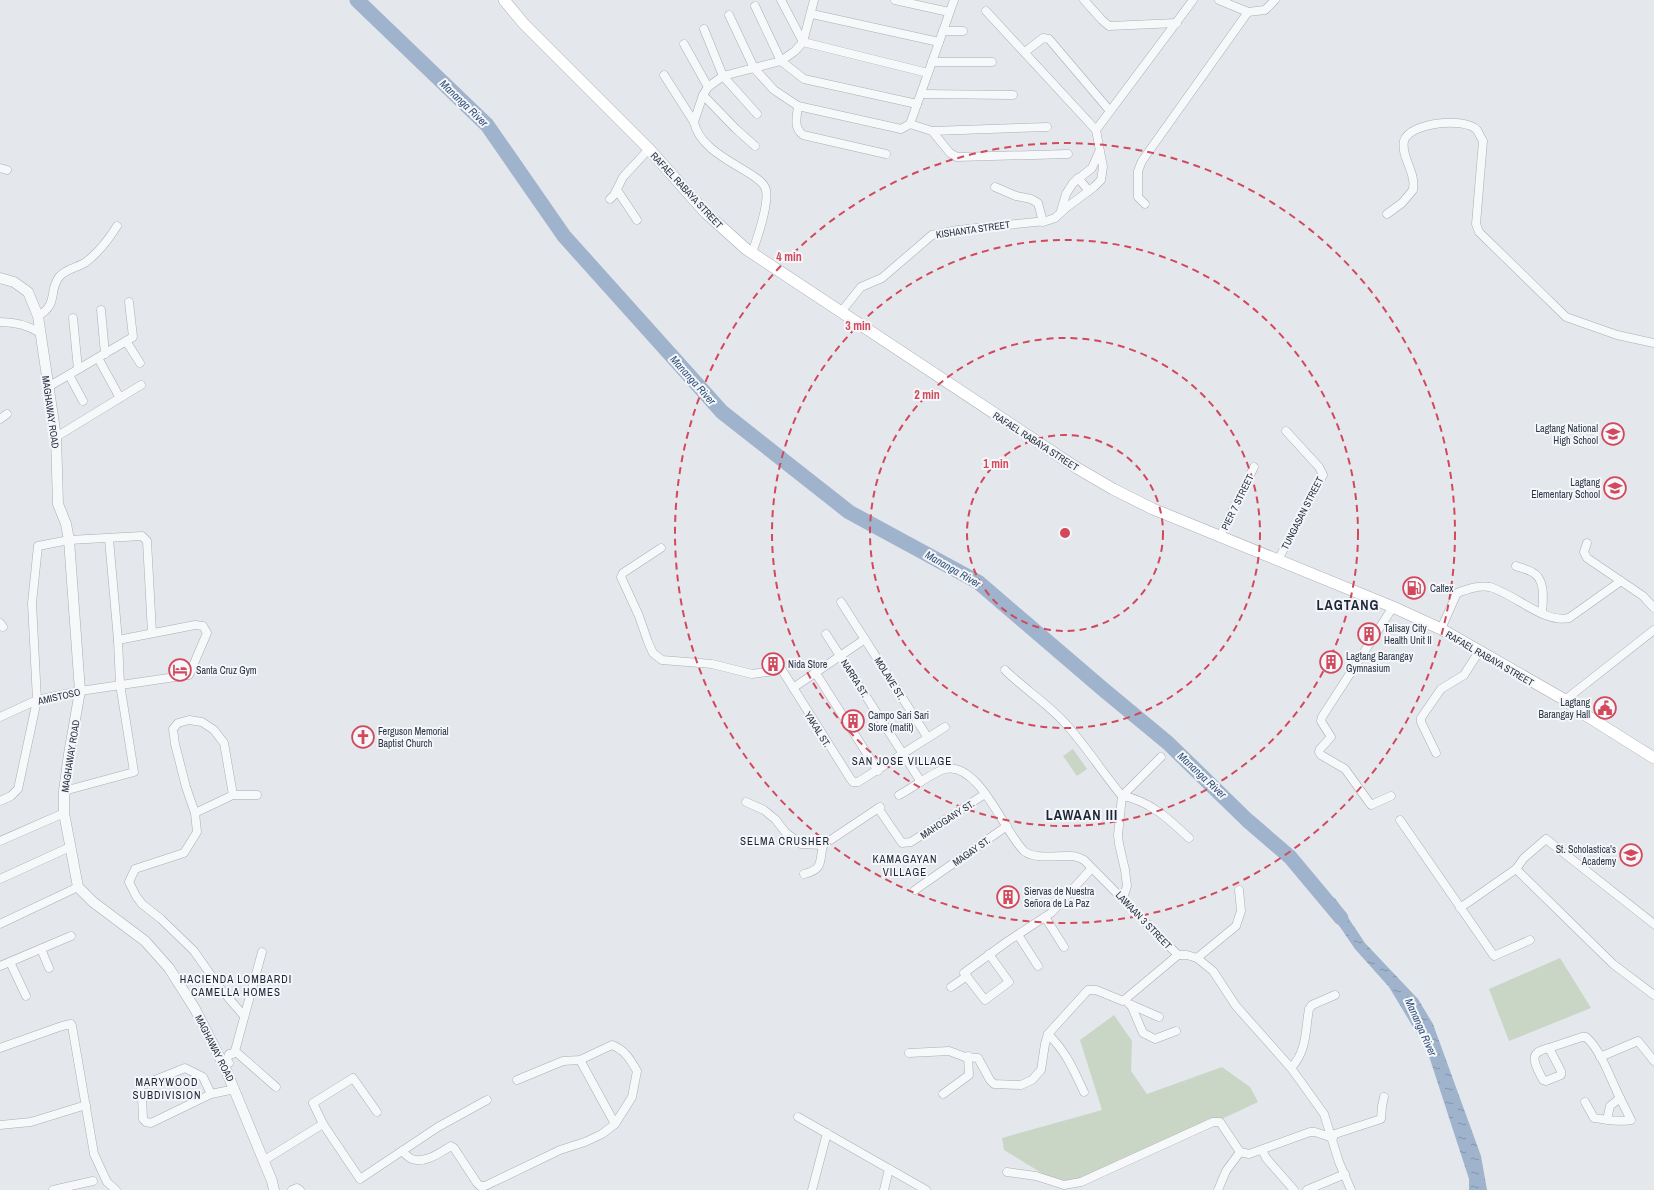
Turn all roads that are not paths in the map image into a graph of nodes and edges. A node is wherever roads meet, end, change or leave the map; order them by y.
1 (504, 0) edge
2 (781, 0) edge
3 (814, 0) edge
4 (895, 0) edge
5 (954, 0) edge
6 (1084, 0) edge
7 (1193, 0) edge
8 (1219, 0) edge
9 (1275, 0) edge
10 (755, 6) dead end
11 (986, 10) dead end
12 (949, 12) junction
13 (1248, 12) junction
14 (812, 14) junction
15 (729, 15) dead end
16 (1177, 22) junction
17 (704, 29) dead end
18 (943, 31) junction
19 (963, 31) dead end
20 (803, 42) junction
21 (939, 42) junction
22 (684, 44) dead end
23 (1025, 52) junction
24 (781, 61) junction
25 (932, 62) junction
26 (992, 62) dead end
27 (754, 68) junction
28 (928, 73) junction
29 (664, 75) dead end
30 (722, 76) junction
31 (708, 87) junction
32 (921, 94) junction
33 (703, 95) junction
34 (1013, 95) dead end
35 (917, 104) junction
36 (798, 106) junction
37 (1110, 111) junction
38 (757, 114) dead end
39 (694, 122) junction
40 (910, 124) junction
41 (1047, 127) dead end
42 (1096, 130) junction
43 (932, 131) junction
44 (755, 146) dead end
45 (649, 149) junction
46 (1099, 152) junction
47 (886, 154) dead end
48 (1068, 154) dead end
49 (1076, 181) junction
50 (995, 188) dead end
51 (617, 190) junction
52 (1086, 193) junction
53 (610, 199) dead end
54 (1145, 204) dead end
55 (1061, 212) junction
56 (1388, 214) dead end
57 (637, 220) dead end
58 (1043, 222) junction
59 (117, 226) dead end
60 (752, 253) junction
61 (0, 278) edge
62 (129, 302) dead end
63 (101, 310) dead end
64 (841, 312) junction
65 (38, 316) junction
66 (73, 318) dead end
67 (0, 322) edge
68 (40, 333) junction
69 (126, 341) junction
70 (1654, 343) edge
71 (101, 356) junction
72 (140, 363) dead end
73 (78, 370) junction
74 (69, 375) junction
75 (141, 385) dead end
76 (48, 387) junction
77 (120, 398) junction
78 (83, 401) dead end
79 (7, 414) dead end
80 (0, 419) edge
81 (1286, 431) dead end
82 (56, 437) junction
83 (1254, 467) dead end
84 (1220, 536) junction
85 (108, 539) junction
86 (69, 540) junction
87 (1587, 543) dead end
88 (661, 548) dead end
89 (1278, 560) junction
90 (1516, 566) dead end
91 (1621, 581) junction
92 (841, 602) dead end
93 (1393, 607) junction
94 (1654, 608) edge
95 (1542, 613) junction
96 (1441, 629) junction
97 (1654, 631) edge
98 (152, 633) junction
99 (826, 634) dead end
100 (865, 639) junction
101 (118, 640) junction
102 (1480, 650) junction
103 (840, 655) junction
104 (1006, 670) dead end
105 (815, 672) junction
106 (120, 684) junction
107 (793, 688) junction
108 (80, 691) junction
109 (38, 700) junction
110 (1565, 700) junction
111 (0, 717) edge
112 (945, 727) dead end
113 (928, 738) junction
114 (1436, 753) dead end
115 (903, 754) junction
116 (1161, 757) dead end
117 (1654, 758) edge
118 (878, 771) junction
119 (921, 782) junction
120 (64, 791) junction
121 (233, 794) junction
122 (257, 794) dead end
123 (985, 794) junction
124 (899, 796) dead end
125 (1122, 796) junction
126 (1391, 796) dead end
127 (0, 800) edge
128 (746, 802) dead end
129 (64, 813) junction
130 (195, 813) junction
131 (1400, 820) dead end
132 (1007, 826) junction
133 (1189, 838) dead end
134 (0, 840) edge
135 (823, 845) junction
136 (70, 847) junction
137 (1091, 869) junction
138 (1516, 869) junction
139 (804, 874) dead end
140 (0, 879) edge
141 (78, 887) junction
142 (914, 890) dead end
143 (1239, 890) dead end
144 (1123, 898) junction
145 (1460, 908) junction
146 (1045, 917) junction
147 (0, 924) edge
148 (1654, 924) edge
149 (1018, 935) junction
150 (71, 936) dead end
151 (1530, 940) dead end
152 (1064, 946) dead end
153 (41, 949) junction
154 (262, 952) dead end
155 (990, 954) junction
156 (1178, 955) junction
157 (1197, 958) junction
158 (10, 962) junction
159 (0, 966) edge
160 (1038, 966) dead end
161 (49, 968) dead end
162 (967, 976) junction
163 (951, 987) dead end
164 (1335, 995) dead end
165 (1654, 995) edge
166 (26, 996) dead end
167 (1127, 1003) junction
168 (244, 1016) junction
169 (1159, 1017) dead end
170 (1176, 1031) dead end
171 (1048, 1034) junction
172 (0, 1048) edge
173 (1549, 1048) dead end
174 (234, 1052) junction
175 (909, 1054) dead end
176 (968, 1056) junction
177 (1600, 1057) junction
178 (580, 1060) junction
179 (1654, 1061) edge
180 (227, 1066) junction
181 (1291, 1068) junction
182 (517, 1080) dead end
183 (276, 1086) dead end
184 (235, 1089) junction
185 (1084, 1092) dead end
186 (211, 1094) junction
187 (943, 1094) dead end
188 (1384, 1097) dead end
189 (1620, 1098) junction
190 (487, 1100) dead end
191 (1585, 1102) dead end
192 (86, 1105) junction
193 (377, 1112) dead end
194 (798, 1117) dead end
195 (1608, 1120) junction
196 (323, 1124) junction
197 (615, 1124) junction
198 (0, 1125) edge
199 (827, 1133) junction
200 (1332, 1137) junction
201 (1262, 1150) junction
202 (402, 1151) junction
203 (1240, 1152) junction
204 (263, 1161) junction
205 (889, 1169) junction
206 (1007, 1172) dead end
207 (1345, 1174) junction
208 (93, 1181) dead end
209 (71, 1188) edge
210 (53, 1190) edge
211 (116, 1190) edge
212 (274, 1190) edge
213 (292, 1190) edge
214 (300, 1190) edge
215 (812, 1190) edge
216 (884, 1190) edge
217 (926, 1190) edge
218 (1218, 1190) edge
219 (1294, 1190) edge
220 (1307, 1190) edge
221 (1351, 1190) edge

1 - 45 main road, RAFAEL RABAYA STREET
2 - 20 street
3 - 14 street
4 - 12 street
5 - 12 street
6 - 16 street
7 - 16 street
8 - 13 street
9 - 13 street
10 - 24 street
11 - 23 street
12 - 18 street
13 - 54 street
14 - 20 street
14 - 21 street
15 - 27 street
16 - 37 street
17 - 30 street
18 - 19 street
18 - 21 street
20 - 24 street
20 - 28 street
21 - 25 street
22 - 31 street
23 - 37 street
23 - 42 street
24 - 27 street
24 - 35 street
25 - 26 street
25 - 28 street
27 - 30 street
27 - 36 street
28 - 32 street
29 - 39 street
30 - 31 street
30 - 38 street
31 - 33 street
32 - 34 street
32 - 35 street
33 - 39 street
33 - 44 street
35 - 40 street
36 - 40 street
36 - 47 street
37 - 42 street
39 - 60 street
40 - 43 street
41 - 43 street
42 - 46 street
43 - 48 street
45 - 51 street
45 - 60 main road, RAFAEL RABAYA STREET
46 - 49 street
46 - 52 street, KISHANTA STREET
49 - 52 street
49 - 55 street
50 - 58 street
51 - 53 street
51 - 57 street
52 - 55 street, KISHANTA STREET
55 - 58 street, KISHANTA STREET
56 - 70 street
58 - 64 street, KISHANTA STREET
59 - 65 street
60 - 64 main road, RAFAEL RABAYA STREET
61 - 65 street, MAGHAWAY ROAD
62 - 69 street
63 - 71 street
64 - 84 main road, RAFAEL RABAYA STREET
65 - 68 street, MAGHAWAY ROAD
66 - 73 street
67 - 68 street
68 - 76 street, MAGHAWAY ROAD
69 - 71 street
69 - 72 street
71 - 73 street
71 - 77 street
73 - 74 street
74 - 76 street
74 - 78 street
75 - 77 street
76 - 82 street, MAGHAWAY ROAD
77 - 82 street
79 - 80 street
81 - 89 street, TUNGASAN STREET
82 - 86 street, MAGHAWAY ROAD
83 - 84 street, PIER 7 STREET
84 - 89 main road, RAFAEL RABAYA STREET
85 - 86 street
85 - 98 street
85 - 101 street
86 - 108 street, MAGHAWAY ROAD
86 - 109 street
87 - 91 street
88 - 107 street, YAKAL ST.
89 - 93 main road, RAFAEL RABAYA STREET
90 - 95 street
91 - 94 street
91 - 95 street
92 - 100 street, MOLAVE ST.
93 - 96 main road, RAFAEL RABAYA STREET
93 - 126 street
95 - 96 street
96 - 102 main road, RAFAEL RABAYA STREET
97 - 110 street
98 - 101 street
98 - 106 street, AMISTOSO
99 - 103 street, NARRA ST.
100 - 103 street
100 - 113 street, MOLAVE ST.
101 - 106 street
102 - 110 main road, RAFAEL RABAYA STREET
102 - 114 street
103 - 105 street
103 - 115 street, NARRA ST.
104 - 125 street
105 - 107 street
105 - 118 street
106 - 108 street, AMISTOSO
106 - 120 street
107 - 118 street, YAKAL ST.
108 - 109 street, AMISTOSO
108 - 120 street, MAGHAWAY ROAD
109 - 111 street, AMISTOSO
109 - 127 street
110 - 117 main road, RAFAEL RABAYA STREET
112 - 113 street
113 - 115 street
115 - 118 street
115 - 119 street, NARRA ST.
116 - 125 street
119 - 123 street, LAWAAN 3 STREET
119 - 124 street
120 - 129 street, MAGHAWAY ROAD
121 - 122 street
121 - 130 street
121 - 130 street
123 - 132 street, LAWAAN 3 STREET
123 - 135 street, MAHOGANY ST.
125 - 133 street
125 - 144 street
128 - 135 street
129 - 134 street
129 - 136 street, MAGHAWAY ROAD
130 - 168 street
131 - 145 street
132 - 137 street, LAWAAN 3 STREET
132 - 142 street, MAGAY ST.
135 - 139 street
136 - 140 street
136 - 141 street, MAGHAWAY ROAD
137 - 144 street, LAWAAN 3 STREET
137 - 146 street
138 - 145 street
138 - 148 street
138 - 165 street
141 - 147 street
141 - 180 street, MAGHAWAY ROAD
143 - 157 street
144 - 156 street, LAWAAN 3 STREET
145 - 151 street
146 - 149 street
146 - 152 street
149 - 155 street
149 - 160 street
150 - 153 street
153 - 158 street
153 - 161 street
154 - 168 street
155 - 162 street
155 - 162 street
156 - 157 street, LAWAAN 3 STREET
156 - 167 street
157 - 181 street
158 - 159 street
158 - 166 street
162 - 163 street
164 - 181 street
167 - 169 street
167 - 170 street
167 - 171 street
168 - 174 street
171 - 176 street
171 - 185 street
172 - 192 street
173 - 177 street
174 - 180 street
174 - 183 street
175 - 176 street
176 - 187 street
177 - 179 street
177 - 189 street
178 - 182 street
178 - 197 street
178 - 197 street
180 - 184 street, MAGHAWAY ROAD
181 - 200 street
184 - 186 street
184 - 204 street, MAGHAWAY ROAD
186 - 186 street
188 - 200 street
189 - 195 street
189 - 195 street
190 - 202 street
191 - 195 street
192 - 198 street
192 - 211 street
193 - 196 street
194 - 199 street
196 - 202 street
196 - 204 street
197 - 202 street
199 - 205 street
199 - 215 street
200 - 201 street
200 - 207 street
201 - 203 street
201 - 219 street
203 - 206 street
203 - 218 street
204 - 212 street, MAGHAWAY ROAD
205 - 216 street
205 - 217 street
207 - 220 street
207 - 221 street
208 - 209 street
209 - 210 street
213 - 214 street

